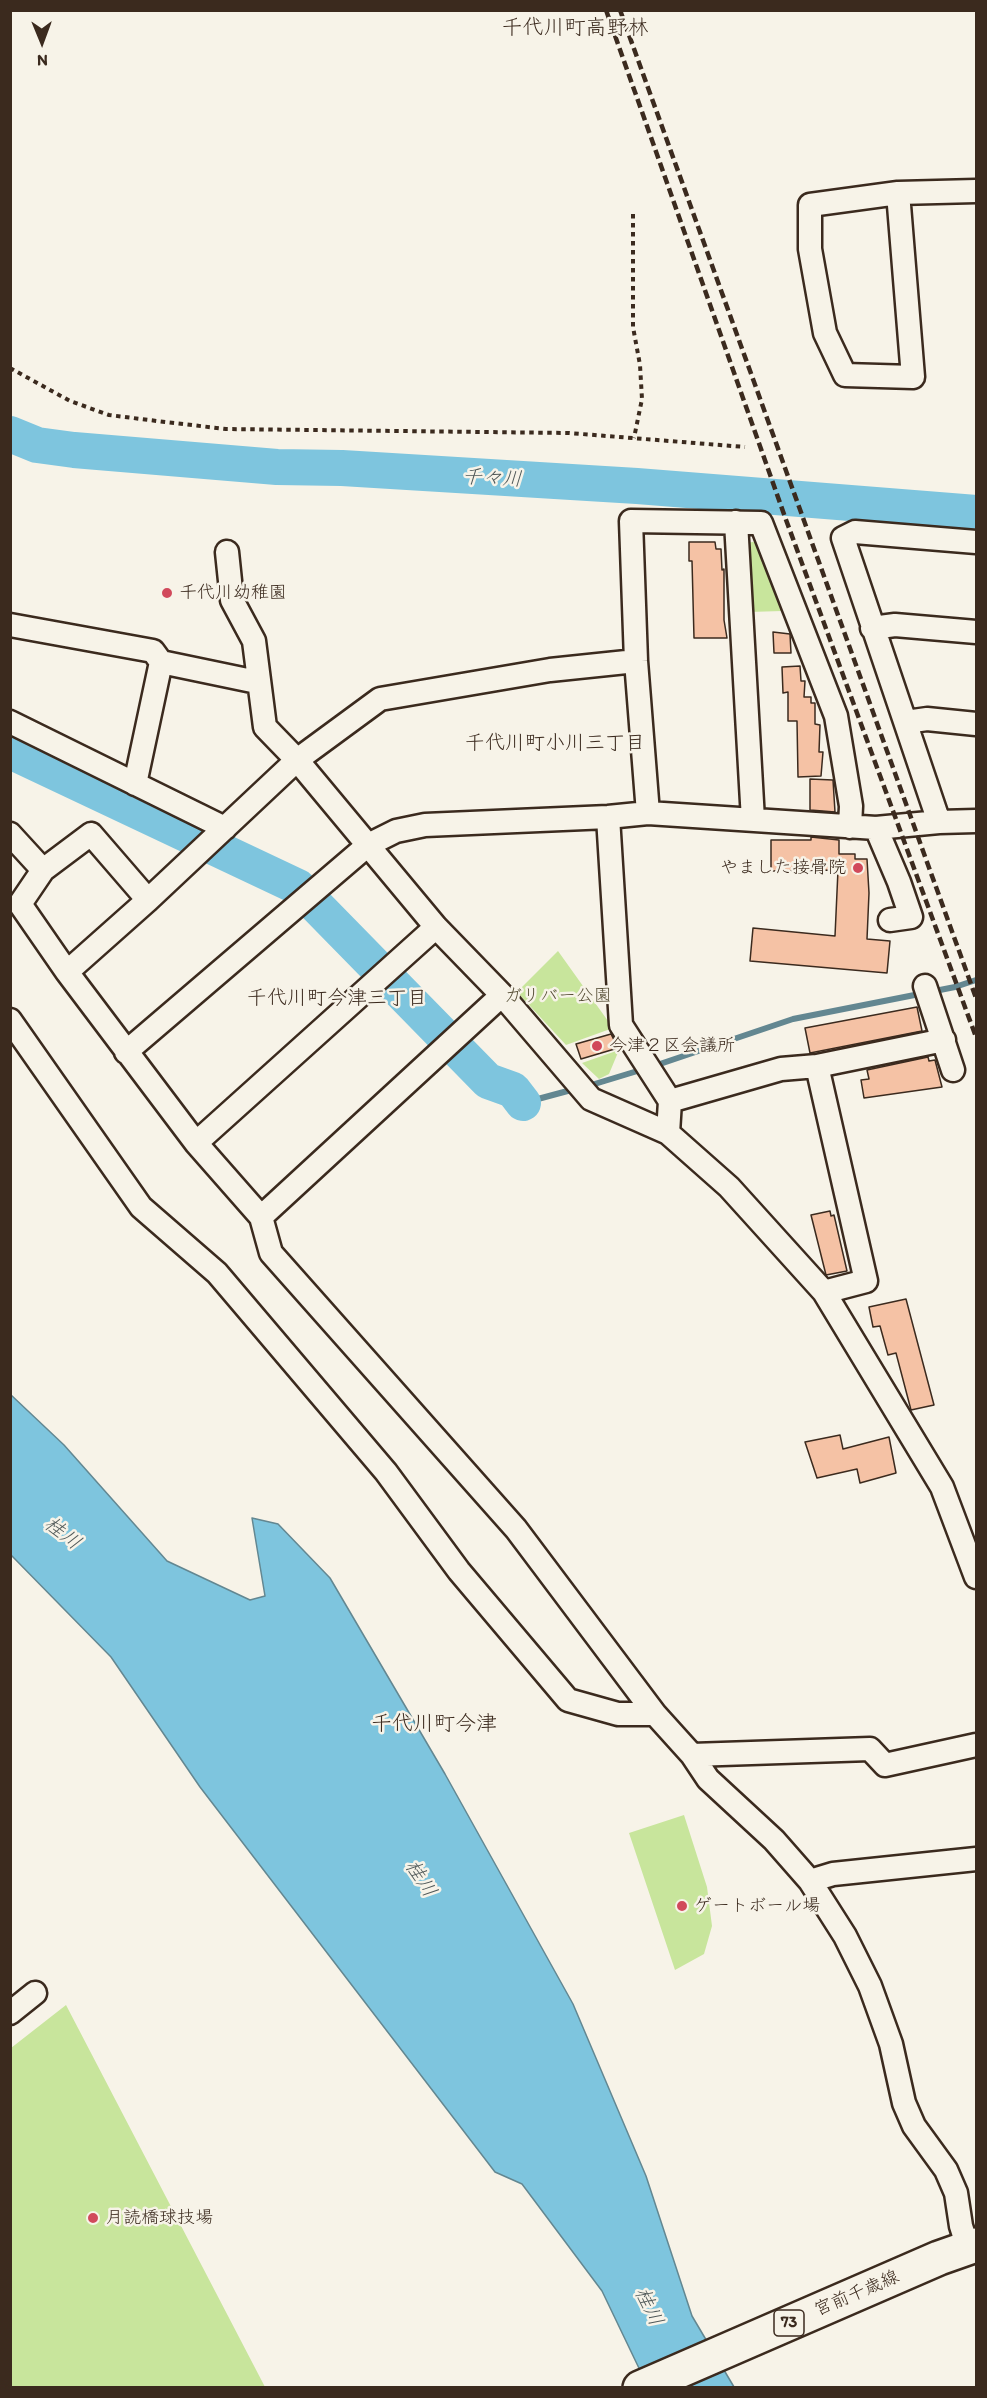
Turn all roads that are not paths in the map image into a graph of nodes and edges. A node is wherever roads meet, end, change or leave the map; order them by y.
1 (976, 190) edge
2 (898, 193) junction
3 (736, 522) junction
4 (976, 542) edge
5 (227, 552) dead end
6 (10, 626) edge
7 (872, 628) junction
8 (976, 632) edge
9 (636, 661) junction
10 (161, 662) junction
11 (257, 681) junction
12 (10, 722) edge
13 (906, 722) junction
14 (976, 724) edge
15 (297, 760) junction
16 (135, 784) junction
17 (648, 813) junction
18 (608, 817) junction
19 (753, 820) junction
20 (976, 821) edge
21 (939, 822) junction
22 (850, 827) junction
23 (225, 828) junction
24 (876, 828) junction
25 (10, 834) edge
26 (368, 845) junction
27 (43, 870) junction
28 (148, 900) junction
29 (890, 920) dead end
30 (436, 927) junction
31 (67, 972) junction
32 (927, 991) dead end
33 (502, 995) junction
34 (10, 1020) edge
35 (944, 1040) junction
36 (126, 1052) junction
37 (817, 1066) junction
38 (954, 1070) dead end
39 (670, 1101) junction
40 (668, 1133) junction
41 (196, 1143) junction
42 (261, 1217) junction
43 (824, 1292) junction
44 (976, 1577) edge
45 (655, 1714) junction
46 (976, 1745) edge
47 (692, 1755) junction
48 (976, 1859) edge
49 (810, 1881) junction
50 (35, 1993) dead end
51 (10, 2013) edge
52 (961, 2250) edge
53 (640, 2388) edge

1 - 2 street
2 - 2 street
3 - 9 street
3 - 19 street
3 - 22 street
4 - 7 street
5 - 11 street
6 - 10 street
7 - 8 street
7 - 13 street
9 - 15 street
9 - 17 street
10 - 11 street
10 - 16 street
11 - 15 street
12 - 16 street
13 - 14 street
13 - 21 street
15 - 23 street
15 - 26 street
16 - 23 street
17 - 18 street
17 - 19 street
18 - 26 street
18 - 39 street
19 - 22 street
20 - 21 street
21 - 24 street
22 - 24 street
23 - 28 street
24 - 29 street
25 - 27 street
26 - 30 street
26 - 36 street
27 - 28 street
27 - 31 street
28 - 31 street
30 - 33 street
30 - 41 street
31 - 36 street
32 - 35 street
33 - 40 street
33 - 42 street
34 - 45 street
35 - 37 street
35 - 38 street
36 - 41 street
37 - 39 street
37 - 43 street
39 - 40 street
40 - 43 street
41 - 42 street
42 - 45 street
43 - 44 street
45 - 47 street
46 - 47 street
47 - 49 street
48 - 49 street
49 - 52 street
50 - 51 street
52 - 53 main road, 宮前千歳線 / 73

